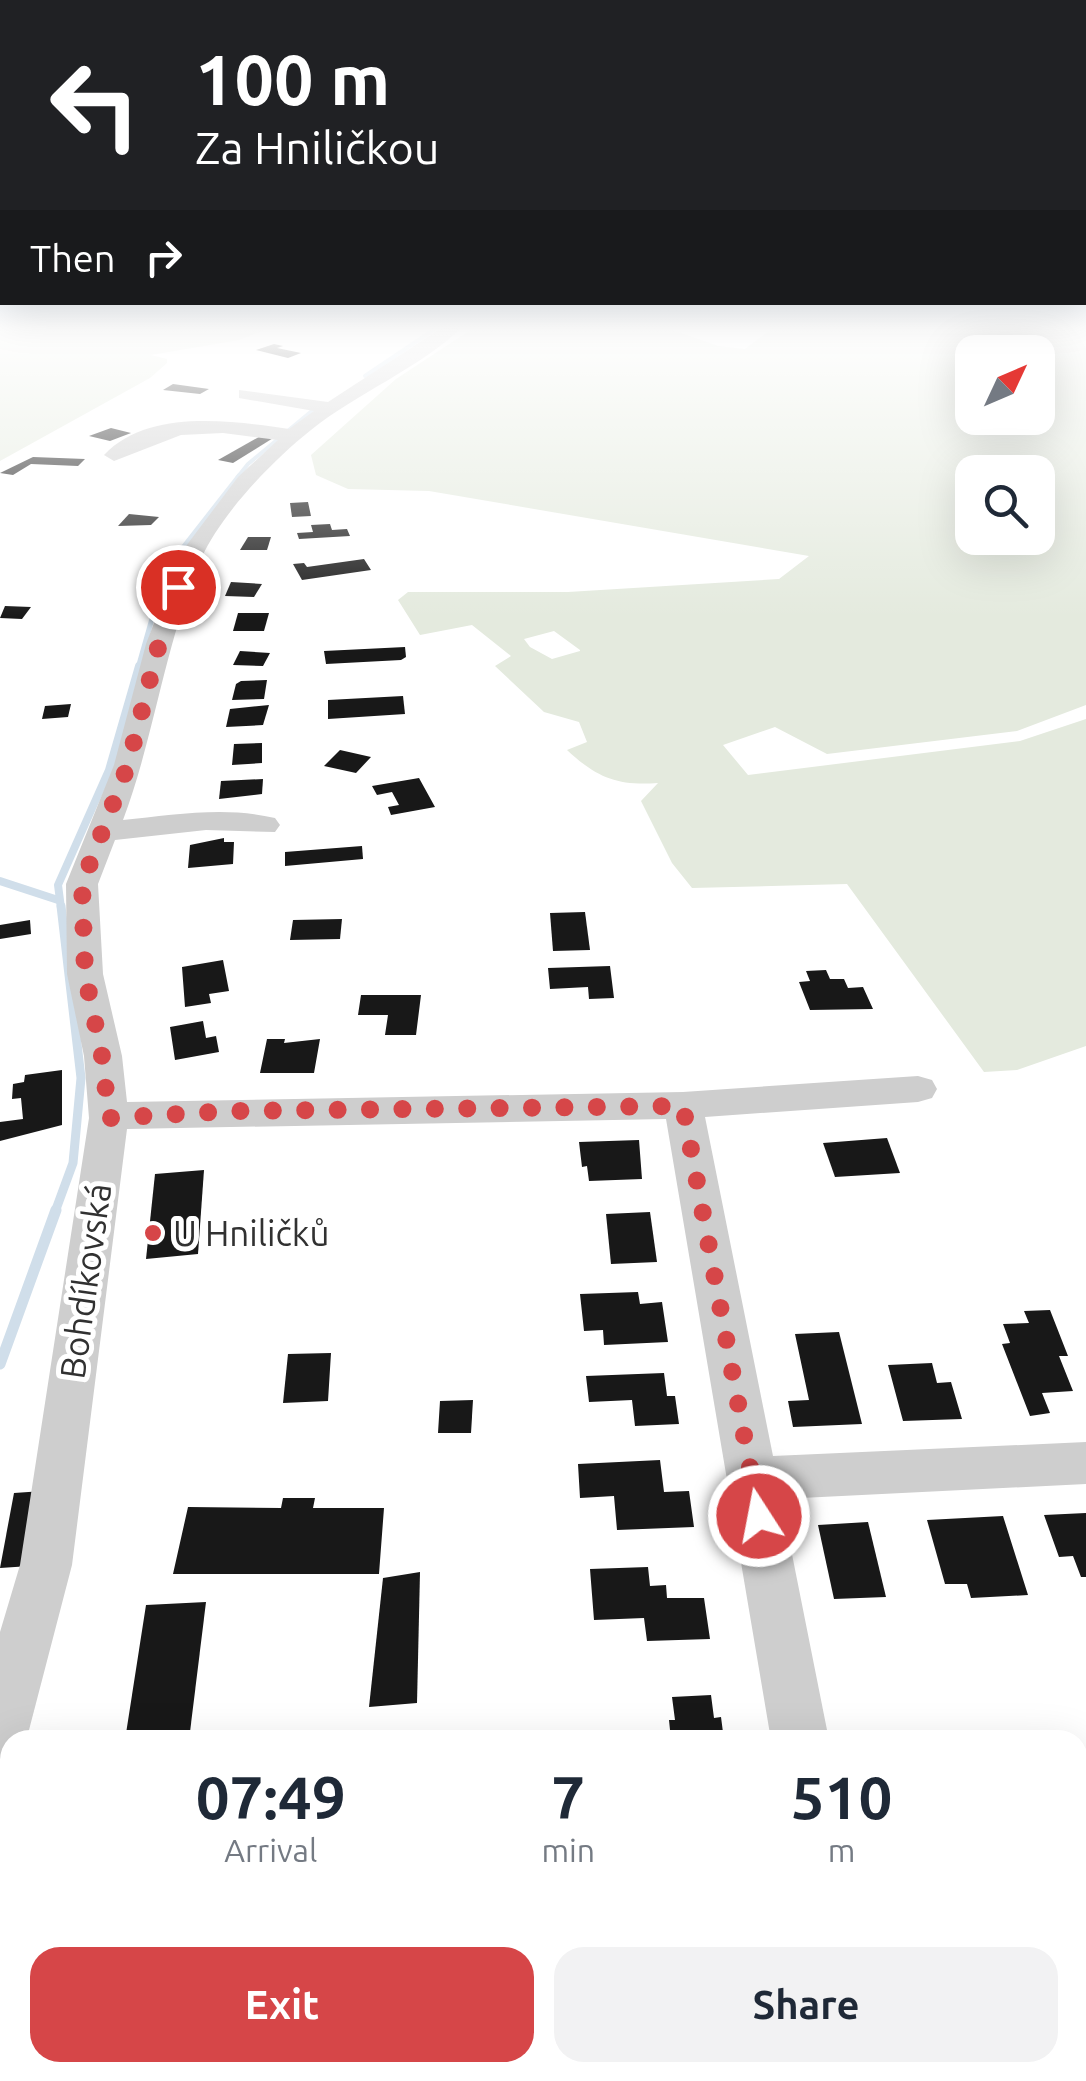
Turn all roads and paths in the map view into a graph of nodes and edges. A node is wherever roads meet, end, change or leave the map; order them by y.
1 (199, 424) edge
2 (227, 424) edge
3 (301, 424) edge
4 (287, 435) junction
5 (114, 454) dead end
6 (264, 825) dead end
7 (102, 832) junction
8 (918, 1090) dead end
9 (683, 1106) junction
10 (109, 1118) junction
11 (1086, 1463) edge
12 (752, 1479) junction
13 (0, 1730) edge
14 (798, 1730) edge

1 - 5 street
2 - 4 street
3 - 4 street, Bohdíkovská
4 - 7 street, Bohdíkovská
6 - 7 street
7 - 10 street, Bohdíkovská
8 - 9 street
9 - 10 street
9 - 12 street
10 - 13 street, Bohdíkovská
11 - 12 street
12 - 14 street

